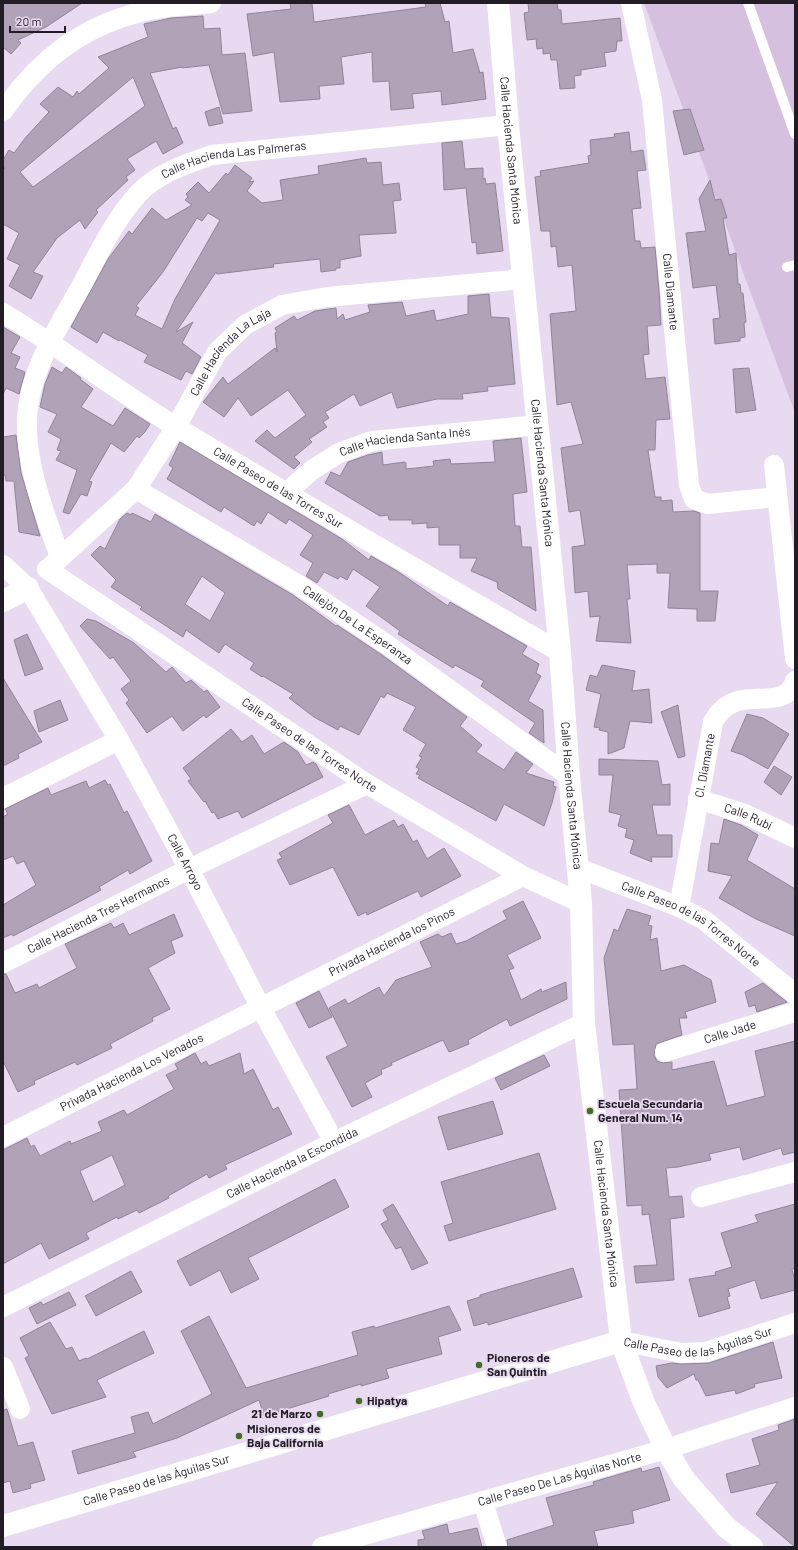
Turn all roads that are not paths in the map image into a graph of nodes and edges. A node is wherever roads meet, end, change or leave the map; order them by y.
1 (211, 3) edge
2 (498, 3) edge
3 (630, 3) edge
4 (748, 3) edge
5 (3, 111) edge
6 (508, 125) junction
7 (795, 134) edge
8 (523, 279) junction
9 (3, 313) edge
10 (50, 342) junction
11 (538, 426) junction
12 (176, 427) junction
13 (774, 465) dead end
14 (136, 489) junction
15 (286, 493) junction
16 (777, 497) junction
17 (54, 563) junction
18 (3, 565) edge
19 (28, 588) junction
20 (3, 601) edge
21 (560, 652) junction
22 (795, 659) edge
23 (795, 681) edge
24 (119, 740) junction
25 (569, 776) junction
26 (367, 784) junction
27 (3, 798) edge
28 (698, 800) junction
29 (795, 838) edge
30 (578, 868) junction
31 (189, 869) junction
32 (523, 876) junction
33 (581, 903) junction
34 (680, 907) junction
35 (3, 963) edge
36 (795, 994) edge
37 (261, 1008) junction
38 (795, 1012) edge
39 (584, 1023) junction
40 (665, 1052) dead end
41 (3, 1137) edge
42 (334, 1142) junction
43 (795, 1172) edge
44 (701, 1197) dead end
45 (3, 1307) edge
46 (795, 1323) edge
47 (621, 1341) junction
48 (3, 1368) edge
49 (795, 1407) edge
50 (20, 1409) dead end
51 (666, 1449) junction
52 (483, 1502) junction
53 (3, 1526) edge
54 (322, 1547) edge
55 (497, 1547) edge
56 (752, 1547) edge

1 - 5 street
2 - 6 street, Calle Hacienda Santa Mónica
3 - 16 street, Calle Diamante
4 - 7 lane
6 - 8 street, Calle Hacienda Santa Mónica
6 - 10 street, Calle Hacienda Las Palmeras
8 - 11 street, Calle Hacienda Santa Mónica
8 - 12 street, Calle Hacienda La Laja
9 - 10 street, Calle Paseo de las Torres Sur
10 - 12 street, Calle Paseo de las Torres Sur
10 - 17 street, Calle Hacienda Las Palmeras
11 - 15 street, Calle Hacienda Santa Inés
11 - 21 street, Calle Hacienda Santa Mónica
12 - 14 street, Calle Hacienda La Laja
12 - 15 street, Calle Paseo de las Torres Sur
13 - 16 street
14 - 17 street, Calle Hacienda La Laja
14 - 25 street, Callejón De La Esperanza
15 - 21 street, Calle Paseo de las Torres Sur
16 - 22 street
17 - 19 street, Calle Hacienda La Laja
17 - 26 street, Calle Paseo de las Torres Norte
18 - 19 street
19 - 20 street
19 - 24 street, Calle Arroyo
21 - 25 street, Calle Hacienda Santa Mónica
23 - 28 street, Cl. Diamante
24 - 27 street
24 - 31 street, Calle Arroyo
25 - 30 street, Calle Hacienda Santa Mónica
26 - 31 street, Calle Hacienda Tres Hermanos
26 - 32 street, Calle Paseo de las Torres Norte
28 - 29 street, Calle Rubí
28 - 34 street, Cl. Diamante
30 - 33 street, Calle Hacienda Santa Mónica
30 - 34 street, Calle Paseo de las Torres Norte
31 - 35 street, Calle Hacienda Tres Hermanos
31 - 37 street, Calle Arroyo
32 - 33 street, Calle Paseo de las Torres Norte
32 - 37 street, Privada Hacienda los Pinos
33 - 39 street, Calle Hacienda Santa Mónica
34 - 36 street, Calle Paseo de las Torres Norte
37 - 41 street, Privada Hacienda Los Venados
37 - 42 street, Calle Arroyo
38 - 40 street, Calle Jade
39 - 42 street, Calle Hacienda la Escondida
39 - 47 street, Calle Hacienda Santa Mónica
42 - 45 street, Calle Hacienda la Escondida
43 - 44 street
46 - 47 street, Calle Paseo de las Águilas Sur
47 - 51 street, Calle Hacienda Santa Mónica
47 - 53 street, Calle Paseo de las Águilas Sur
48 - 50 street
49 - 51 street, Calle Paseo De Las Águilas Norte
51 - 52 street, Calle Paseo De Las Águilas Norte
51 - 56 street, Calle Hacienda Santa Mónica
52 - 54 street, Calle Paseo De Las Águilas Norte
52 - 55 street

